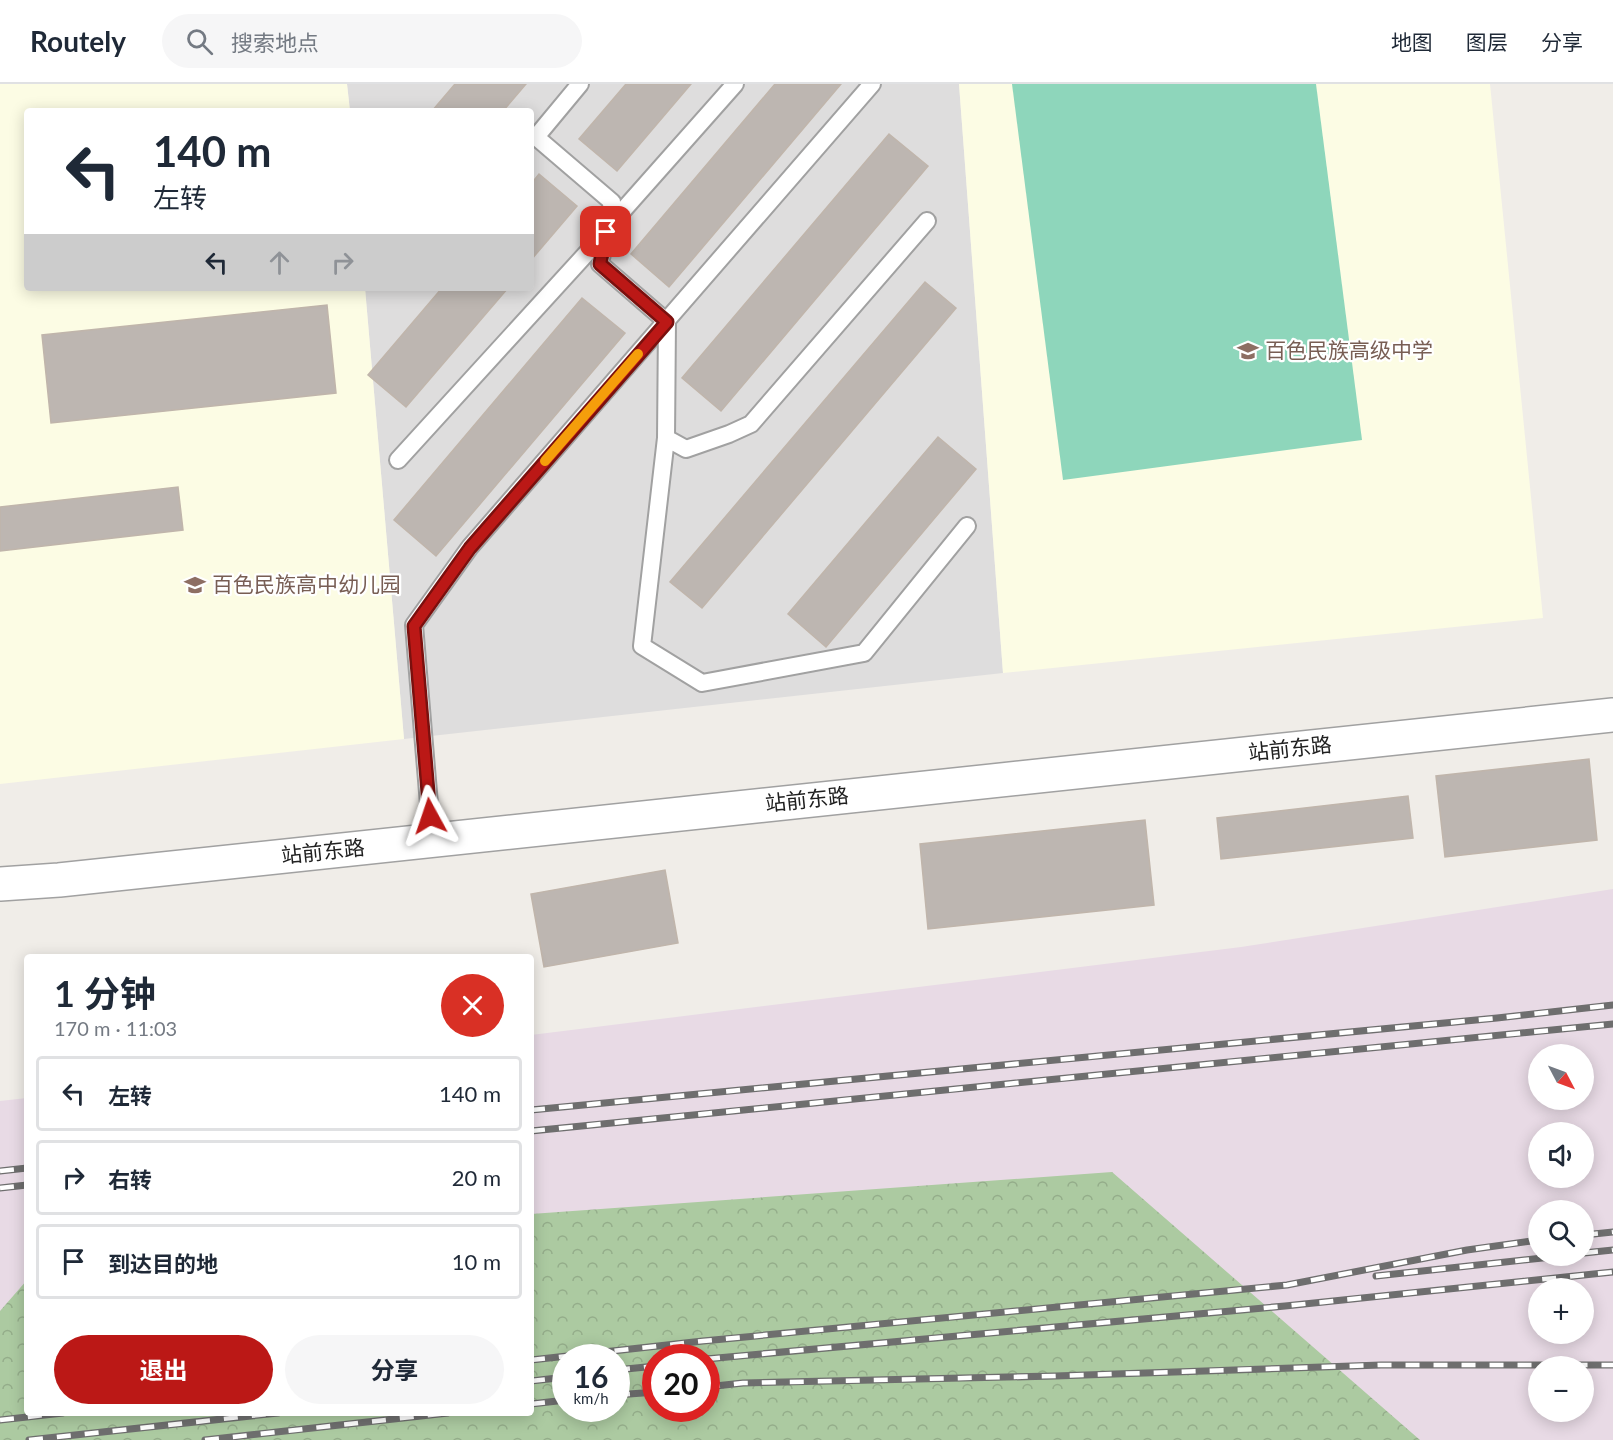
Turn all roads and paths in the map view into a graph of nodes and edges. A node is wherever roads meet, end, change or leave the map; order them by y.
1 (580, 84) edge
2 (735, 84) edge
3 (872, 84) edge
4 (534, 138) edge
5 (534, 140) edge
6 (927, 221) dead end
7 (606, 232) junction
8 (667, 322) junction
9 (666, 438) junction
10 (398, 460) dead end
11 (968, 526) dead end
12 (1613, 715) edge
13 (432, 840) junction
14 (0, 884) edge

1 - 4 lane
2 - 7 lane
3 - 8 lane
5 - 7 lane
6 - 9 lane
7 - 8 lane
7 - 10 lane
8 - 9 lane
8 - 13 lane
9 - 11 lane
12 - 13 street, 站前东路
13 - 14 street, 站前东路

